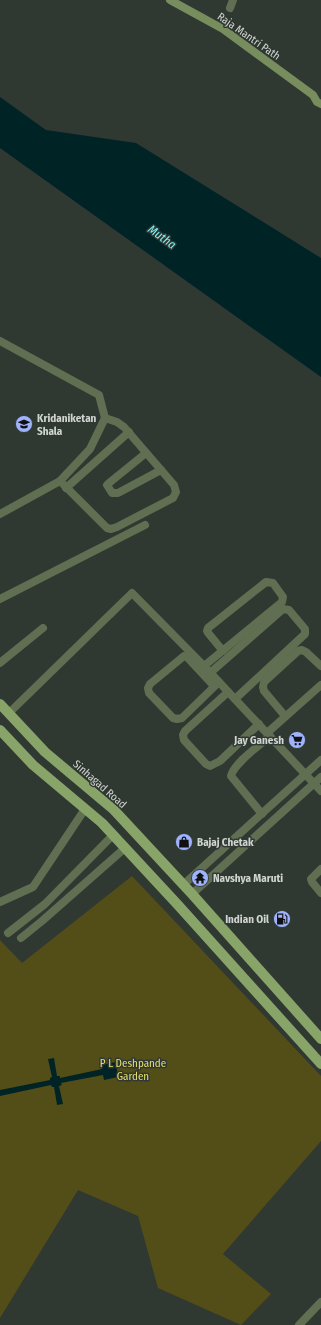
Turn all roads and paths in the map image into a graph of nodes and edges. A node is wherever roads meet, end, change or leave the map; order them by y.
1 (170, 0) edge
2 (317, 95) edge
3 (321, 104) edge
4 (0, 341) edge
5 (105, 418) junction
6 (129, 432) junction
7 (146, 453) junction
8 (161, 470) junction
9 (60, 482) junction
10 (66, 488) junction
11 (0, 514) edge
12 (144, 525) dead end
13 (0, 599) edge
14 (43, 628) dead end
15 (223, 651) junction
16 (0, 663) edge
17 (321, 666) edge
18 (207, 670) junction
19 (216, 684) junction
20 (321, 685) edge
21 (228, 692) junction
22 (235, 698) junction
23 (0, 704) edge
24 (9, 713) junction
25 (285, 716) junction
26 (259, 724) junction
27 (0, 730) edge
28 (268, 734) junction
29 (321, 760) edge
30 (306, 774) junction
31 (321, 777) edge
32 (314, 783) junction
33 (321, 791) edge
34 (85, 809) junction
35 (262, 814) junction
36 (113, 835) junction
37 (125, 848) junction
38 (321, 869) edge
39 (183, 884) junction
40 (321, 893) edge
41 (192, 894) junction
42 (170, 896) junction
43 (0, 902) edge
44 (178, 905) junction
45 (8, 933) dead end
46 (21, 938) dead end
47 (321, 1039) edge
48 (321, 1064) edge
49 (321, 1302) edge
50 (299, 1325) edge

1 - 2 main road, Raja Mantri Path
2 - 3 main road, Raja Mantri Path
4 - 5 street
5 - 6 street
5 - 9 street
6 - 7 street
6 - 10 street
7 - 8 street
7 - 8 street
8 - 10 street
9 - 10 street
9 - 11 street
12 - 13 street
14 - 16 street
15 - 15 street
15 - 18 street
17 - 25 street
18 - 19 street
18 - 22 street
18 - 24 street
19 - 19 street
19 - 21 street
20 - 25 street
21 - 22 street
21 - 26 street
22 - 26 street
23 - 24 main road, Sinhagad Road
24 - 39 main road, Sinhagad Road
25 - 28 street
26 - 28 street
27 - 34 main road
28 - 30 street
28 - 35 street
29 - 30 street
30 - 32 street
30 - 35 street
31 - 32 street
32 - 33 street
32 - 41 street
34 - 36 main road
34 - 43 street
35 - 39 street
36 - 37 main road
36 - 45 street
37 - 42 main road
37 - 46 street
38 - 40 street
39 - 41 main road, Sinhagad Road
39 - 42 main road
41 - 44 main road
41 - 47 main road, Sinhagad Road
42 - 44 main road
44 - 48 main road
49 - 50 street

